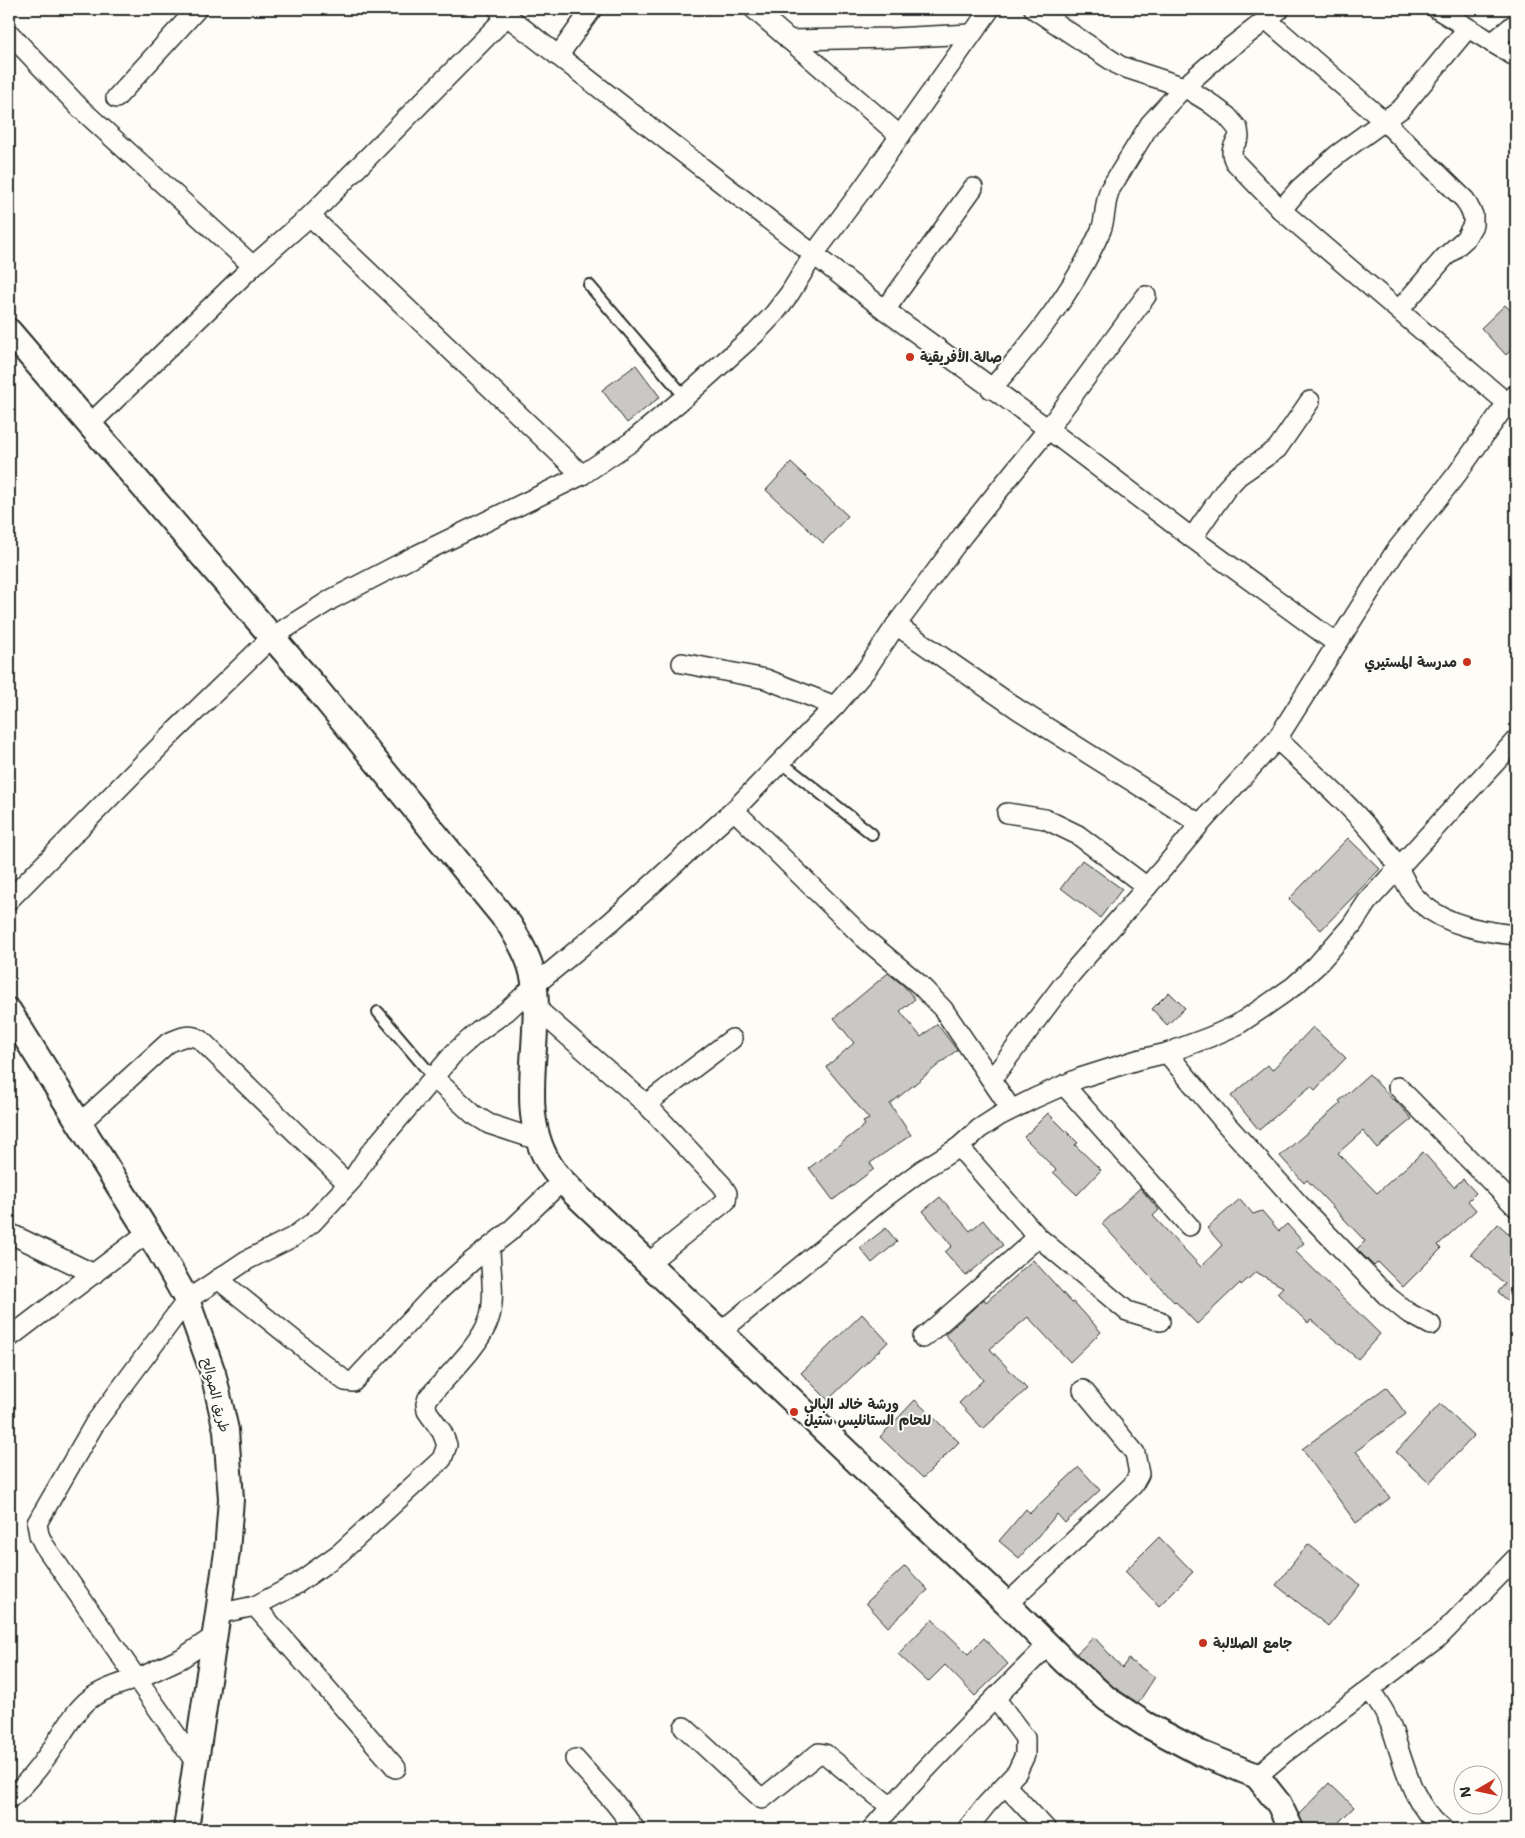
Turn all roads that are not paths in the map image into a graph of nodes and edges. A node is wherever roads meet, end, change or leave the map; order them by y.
1 (197, 9) edge
2 (592, 9) edge
3 (754, 9) edge
4 (990, 9) edge
5 (1034, 9) edge
6 (1437, 9) edge
7 (502, 12) edge
8 (1274, 14) edge
9 (1516, 23) edge
10 (1467, 29) junction
11 (9, 33) edge
12 (972, 34) junction
13 (789, 40) junction
14 (1492, 43) junction
15 (558, 56) junction
16 (1516, 56) edge
17 (1184, 88) junction
18 (116, 98) dead end
19 (1385, 122) junction
20 (900, 136) junction
21 (973, 188) dead end
22 (1281, 210) junction
23 (310, 216) junction
24 (814, 254) junction
25 (252, 266) junction
26 (589, 285) dead end
27 (1146, 296) dead end
28 (885, 310) junction
29 (1399, 310) junction
30 (9, 331) edge
31 (991, 389) junction
32 (684, 397) junction
33 (1310, 401) dead end
34 (1513, 403) edge
35 (90, 424) junction
36 (1048, 429) junction
37 (582, 475) junction
38 (1192, 538) junction
39 (896, 625) junction
40 (272, 637) junction
41 (1336, 643) junction
42 (682, 663) dead end
43 (835, 706) junction
44 (1276, 739) junction
45 (1516, 740) edge
46 (781, 762) junction
47 (734, 810) junction
48 (1006, 813) dead end
49 (1200, 824) junction
50 (872, 834) dead end
51 (1398, 868) junction
52 (1147, 887) junction
53 (9, 900) edge
54 (1516, 935) edge
55 (535, 997) junction
56 (9, 1011) edge
57 (378, 1012) dead end
58 (732, 1039) dead end
59 (1167, 1053) junction
60 (434, 1078) junction
61 (992, 1079) junction
62 (1064, 1086) junction
63 (1398, 1087) dead end
64 (646, 1104) junction
65 (1011, 1109) junction
66 (80, 1123) junction
67 (538, 1140) junction
68 (960, 1147) junction
69 (562, 1180) junction
70 (348, 1184) junction
71 (1516, 1207) edge
72 (1189, 1226) dead end
73 (9, 1233) edge
74 (147, 1233) junction
75 (1038, 1238) junction
76 (490, 1246) junction
77 (648, 1264) junction
78 (94, 1274) junction
79 (218, 1279) junction
80 (187, 1300) junction
81 (1160, 1321) dead end
82 (1430, 1325) dead end
83 (719, 1332) junction
84 (9, 1338) edge
85 (923, 1338) dead end
86 (1083, 1390) dead end
87 (1516, 1558) edge
88 (1007, 1604) junction
89 (255, 1606) junction
90 (217, 1614) junction
91 (213, 1637) junction
92 (1048, 1646) junction
93 (138, 1679) junction
94 (1370, 1690) junction
95 (995, 1698) junction
96 (684, 1727) dead end
97 (576, 1759) dead end
98 (196, 1763) junction
99 (396, 1768) dead end
100 (1257, 1776) junction
101 (1005, 1785) junction
102 (9, 1800) edge
103 (891, 1807) junction
104 (186, 1829) edge
105 (635, 1829) edge
106 (872, 1829) edge
107 (967, 1829) edge
108 (1046, 1829) edge
109 (1291, 1829) edge
110 (1443, 1829) edge

1 - 18 street
2 - 15 street
3 - 13 street
4 - 12 street
5 - 17 street
6 - 10 street
7 - 15 street
7 - 23 street
8 - 17 street
8 - 19 street
9 - 14 street
10 - 14 street
10 - 19 street
11 - 25 street
12 - 13 street
12 - 20 street
13 - 20 street
14 - 16 street
15 - 24 street
17 - 22 street
17 - 31 street
19 - 22 street
19 - 29 street
20 - 24 street
21 - 28 street
22 - 29 street
23 - 25 street
23 - 37 street
24 - 28 street
24 - 32 street
25 - 35 street
26 - 32 lane
27 - 36 street
28 - 31 street
29 - 34 street
30 - 35 street
31 - 36 street
32 - 37 street
33 - 38 street
34 - 41 street
35 - 40 street
36 - 38 street
36 - 39 street
37 - 40 street
38 - 41 street
39 - 43 street
39 - 49 street
40 - 53 street
40 - 55 street
41 - 44 street
42 - 43 street
43 - 46 street
44 - 49 street
44 - 51 street
45 - 51 street
46 - 47 street
46 - 50 lane
47 - 55 street
47 - 61 street
48 - 52 street
49 - 52 street
51 - 54 street
51 - 59 street
52 - 61 street
55 - 60 street
55 - 64 street
55 - 67 street
56 - 66 street, طريق الصوالح
57 - 60 lane
58 - 64 street
59 - 62 street
59 - 82 street
60 - 67 street
60 - 70 street
61 - 65 street
62 - 65 street
62 - 72 street
63 - 71 street
64 - 77 street
65 - 68 street
66 - 70 street
66 - 74 street, طريق الصوالح
67 - 69 street
68 - 75 street
68 - 83 street
69 - 76 street
69 - 77 street
70 - 79 street
73 - 78 street
74 - 78 street
74 - 80 street, طريق الصوالح
75 - 81 street
75 - 85 street
76 - 79 street
76 - 89 street
77 - 83 street
78 - 84 street
79 - 80 street
80 - 90 street, طريق الصوالح
80 - 93 street
83 - 88 street
86 - 88 street
87 - 94 street
88 - 92 street
89 - 90 street
89 - 99 street
90 - 91 street, طريق الصوالح
91 - 93 street
91 - 98 street, طريق الصوالح
92 - 95 street
92 - 100 street
93 - 98 street
93 - 102 street
94 - 100 street
94 - 110 street
95 - 101 street
95 - 103 street
96 - 103 street
97 - 105 street
98 - 104 street, طريق الصوالح
100 - 109 street
101 - 107 street
101 - 108 street
103 - 106 street

